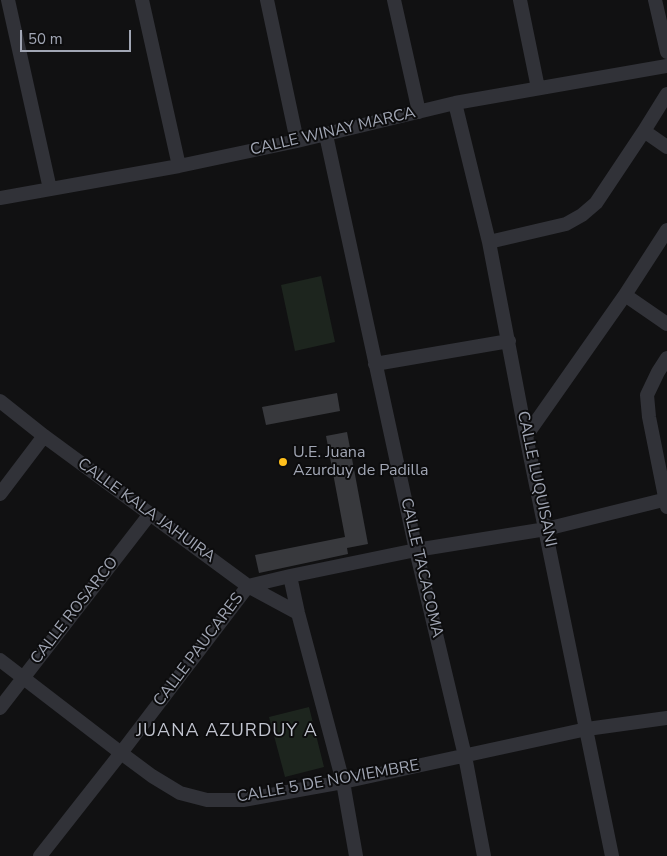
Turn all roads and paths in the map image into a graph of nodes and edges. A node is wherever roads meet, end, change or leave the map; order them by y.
1 (8, 0) edge
2 (142, 0) edge
3 (267, 0) edge
4 (394, 0) edge
5 (520, 0) edge
6 (654, 0) edge
7 (667, 52) edge
8 (667, 66) edge
9 (538, 88) junction
10 (667, 94) edge
11 (455, 103) junction
12 (419, 112) junction
13 (644, 131) junction
14 (326, 134) junction
15 (297, 141) junction
16 (667, 147) edge
17 (179, 166) junction
18 (50, 189) junction
19 (0, 198) edge
20 (667, 230) edge
21 (489, 242) junction
22 (625, 295) junction
23 (667, 324) edge
24 (509, 341) junction
25 (667, 358) edge
26 (375, 364) junction
27 (0, 401) edge
28 (44, 436) junction
29 (526, 436) junction
30 (0, 494) edge
31 (666, 502) edge
32 (150, 514) junction
33 (546, 529) junction
34 (416, 550) junction
35 (290, 576) junction
36 (248, 586) junction
37 (298, 613) junction
38 (0, 660) edge
39 (24, 677) junction
40 (0, 708) edge
41 (667, 718) edge
42 (587, 729) junction
43 (120, 753) junction
44 (465, 756) junction
45 (343, 782) junction
46 (45, 854) edge
47 (356, 856) edge
48 (484, 856) edge
49 (612, 856) edge

1 - 18 street
2 - 17 street
3 - 15 street
4 - 12 street
5 - 9 street
6 - 7 street
8 - 9 street, CALLE WINAY MARCA
9 - 11 street, CALLE WINAY MARCA
10 - 13 street
11 - 12 street, CALLE WINAY MARCA
11 - 21 street, CALLE LUQUISANI
12 - 14 street, CALLE WINAY MARCA
13 - 16 street
13 - 21 street
14 - 15 street, CALLE WINAY MARCA
14 - 26 street, CALLE TACACOMA
15 - 17 street, CALLE WINAY MARCA
17 - 18 street, CALLE WINAY MARCA
18 - 19 street, CALLE WINAY MARCA
20 - 22 street
21 - 24 street, CALLE LUQUISANI
22 - 23 street
22 - 29 street
24 - 26 street
24 - 29 street, CALLE LUQUISANI
25 - 31 street
26 - 34 street, CALLE TACACOMA
27 - 28 street, CALLE KALA JAHUIRA
28 - 30 street
28 - 32 street, CALLE KALA JAHUIRA
29 - 33 street, CALLE LUQUISANI
31 - 33 street
32 - 36 street, CALLE KALA JAHUIRA
32 - 39 street, CALLE ROSARCO
33 - 34 street
33 - 42 street, CALLE LUQUISANI
34 - 35 street
34 - 44 street, CALLE TACACOMA
35 - 36 street
35 - 37 street
36 - 37 street, CALLE KALA JAHUIRA
36 - 43 street, CALLE PAUCARES
37 - 45 street
38 - 39 street, CALLE 5 DE NOVIEMBRE
39 - 40 street, CALLE ROSARCO
39 - 43 street, CALLE 5 DE NOVIEMBRE
41 - 42 street, CALLE 5 DE NOVIEMBRE
42 - 44 street, CALLE 5 DE NOVIEMBRE
42 - 49 street, CALLE LUQUISANI
43 - 45 street, CALLE 5 DE NOVIEMBRE
43 - 46 street, CALLE PAUCARES
44 - 45 street, CALLE 5 DE NOVIEMBRE
44 - 48 street, CALLE TACACOMA
45 - 47 street

